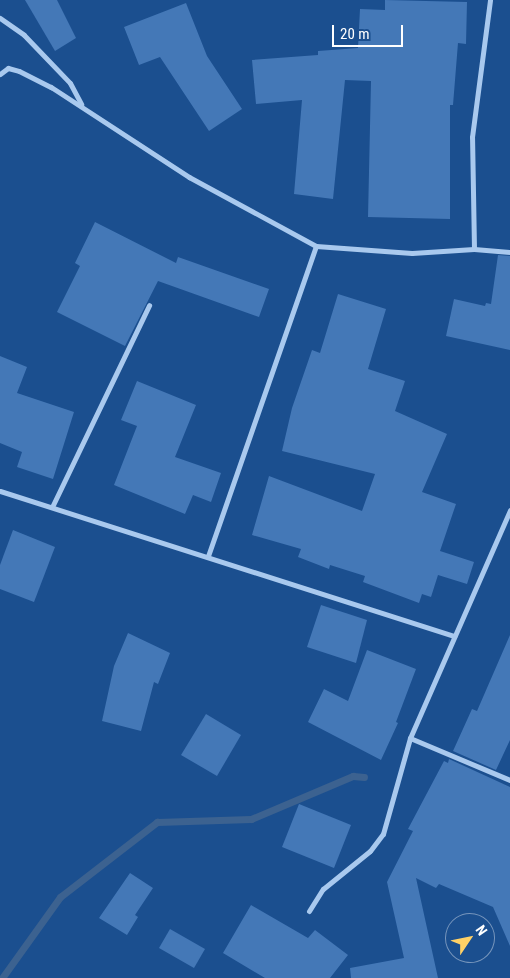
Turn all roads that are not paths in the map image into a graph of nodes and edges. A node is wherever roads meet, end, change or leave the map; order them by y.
1 (490, 0) edge
2 (0, 18) edge
3 (0, 74) edge
4 (82, 105) junction
5 (316, 246) junction
6 (474, 249) junction
7 (510, 252) edge
8 (149, 306) dead end
9 (0, 491) edge
10 (52, 506) junction
11 (510, 510) edge
12 (208, 556) junction
13 (454, 636) junction
14 (410, 738) junction
15 (510, 780) edge
16 (309, 912) dead end

1 - 6 street
2 - 4 street
3 - 4 street
4 - 5 street
5 - 6 street
5 - 12 street
6 - 7 street
8 - 10 street
9 - 10 street
10 - 12 street
11 - 13 street
12 - 13 street
13 - 14 street
14 - 15 street
14 - 16 street

